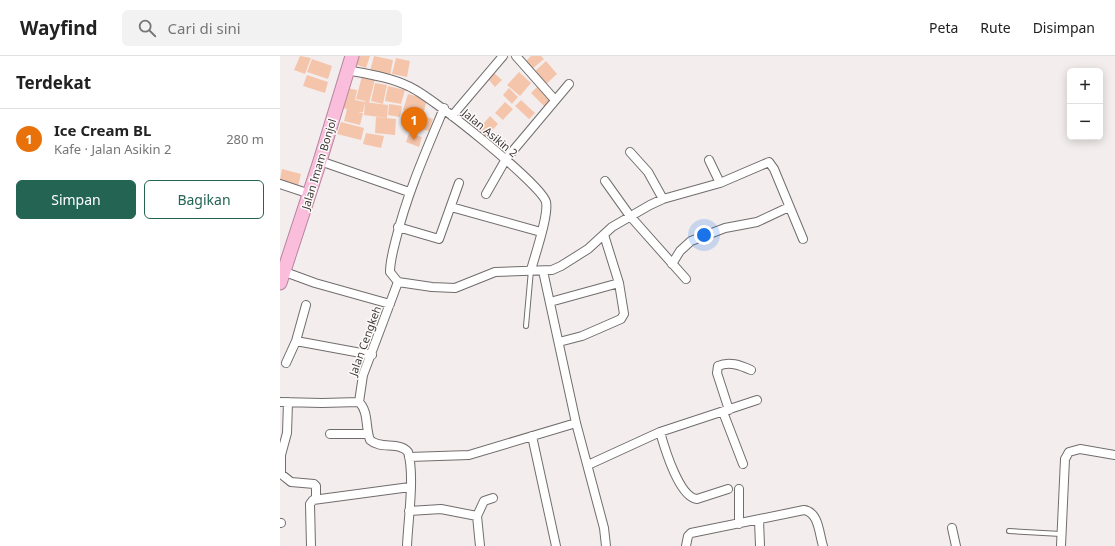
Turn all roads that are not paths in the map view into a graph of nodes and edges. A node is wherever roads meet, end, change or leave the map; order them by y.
1 (352, 56) edge
2 (502, 56) edge
3 (516, 56) edge
4 (347, 70) junction
5 (569, 84) dead end
6 (555, 100) junction
7 (444, 108) junction
8 (452, 116) junction
9 (630, 152) dead end
10 (506, 159) junction
11 (708, 160) dead end
12 (320, 161) junction
13 (605, 181) dead end
14 (459, 183) dead end
15 (720, 183) junction
16 (280, 184) edge
17 (409, 192) junction
18 (310, 194) junction
19 (486, 194) dead end
20 (663, 199) junction
21 (451, 207) junction
22 (789, 207) junction
23 (630, 216) junction
24 (398, 227) junction
25 (541, 232) junction
26 (604, 235) junction
27 (803, 239) dead end
28 (672, 264) junction
29 (531, 270) junction
30 (543, 271) junction
31 (282, 277) edge
32 (686, 279) dead end
33 (398, 282) junction
34 (619, 283) junction
35 (550, 302) junction
36 (390, 304) junction
37 (306, 305) dead end
38 (526, 326) dead end
39 (296, 340) junction
40 (559, 342) junction
41 (372, 355) junction
42 (286, 362) dead end
43 (751, 370) dead end
44 (757, 400) dead end
45 (284, 402) edge
46 (359, 402) junction
47 (726, 411) junction
48 (576, 423) junction
49 (660, 432) junction
50 (330, 434) dead end
51 (368, 434) junction
52 (532, 436) junction
53 (1115, 455) edge
54 (409, 457) junction
55 (742, 464) dead end
56 (588, 465) junction
57 (410, 487) junction
58 (728, 489) dead end
59 (738, 489) dead end
60 (316, 498) junction
61 (493, 498) dead end
62 (409, 511) junction
63 (477, 516) junction
64 (759, 520) junction
65 (739, 524) junction
66 (952, 528) dead end
67 (1009, 531) dead end
68 (1061, 534) junction
69 (311, 546) edge
70 (407, 546) edge
71 (480, 546) edge
72 (556, 546) edge
73 (606, 546) edge
74 (686, 546) edge
75 (760, 546) edge
76 (823, 546) edge
77 (956, 546) edge
78 (1061, 546) edge

1 - 4 highway, Jalan Imam Bonjol
2 - 8 street
3 - 6 street
4 - 7 street, Jalan Asikin 2
4 - 12 highway, Jalan Imam Bonjol
5 - 6 street
6 - 10 street
7 - 8 street, Jalan Asikin 2
7 - 17 street
8 - 10 street, Jalan Asikin 2
9 - 20 street
10 - 19 street
10 - 25 street, Jalan Asikin 2
11 - 15 street
12 - 17 street
12 - 18 highway, Jalan Imam Bonjol
13 - 23 street
14 - 21 street
15 - 20 street
15 - 22 street
16 - 18 street
17 - 24 street
18 - 31 highway, Jalan Imam Bonjol
20 - 23 street
21 - 24 street
21 - 25 street
22 - 27 street
22 - 28 street
23 - 26 street
23 - 28 street
24 - 33 street
25 - 29 street, Jalan Asikin 2
26 - 30 street
26 - 34 street
28 - 32 street
29 - 30 street
29 - 33 street
29 - 38 lane
30 - 35 street
31 - 36 street, Jalan Imam Bonjol
33 - 36 street, Jalan Cengkeh
34 - 35 street
34 - 40 street
35 - 40 street
36 - 41 street, Jalan Cengkeh
37 - 39 street
39 - 41 street
39 - 42 street
40 - 48 street
41 - 46 street, Jalan Cengkeh
43 - 47 street
44 - 47 street
45 - 46 street
45 - 60 street
46 - 51 street
47 - 49 street
47 - 55 street
48 - 52 street
48 - 56 street
49 - 56 street
49 - 58 street
50 - 51 street
51 - 54 street
52 - 54 street
52 - 72 street
53 - 68 street
54 - 57 street
56 - 73 street
57 - 60 street
57 - 62 street
59 - 65 street
60 - 69 street
61 - 63 street
62 - 63 street
62 - 70 street
63 - 71 street
64 - 65 street
64 - 75 street
64 - 76 street
65 - 74 street
66 - 77 street
67 - 68 lane
68 - 78 street

